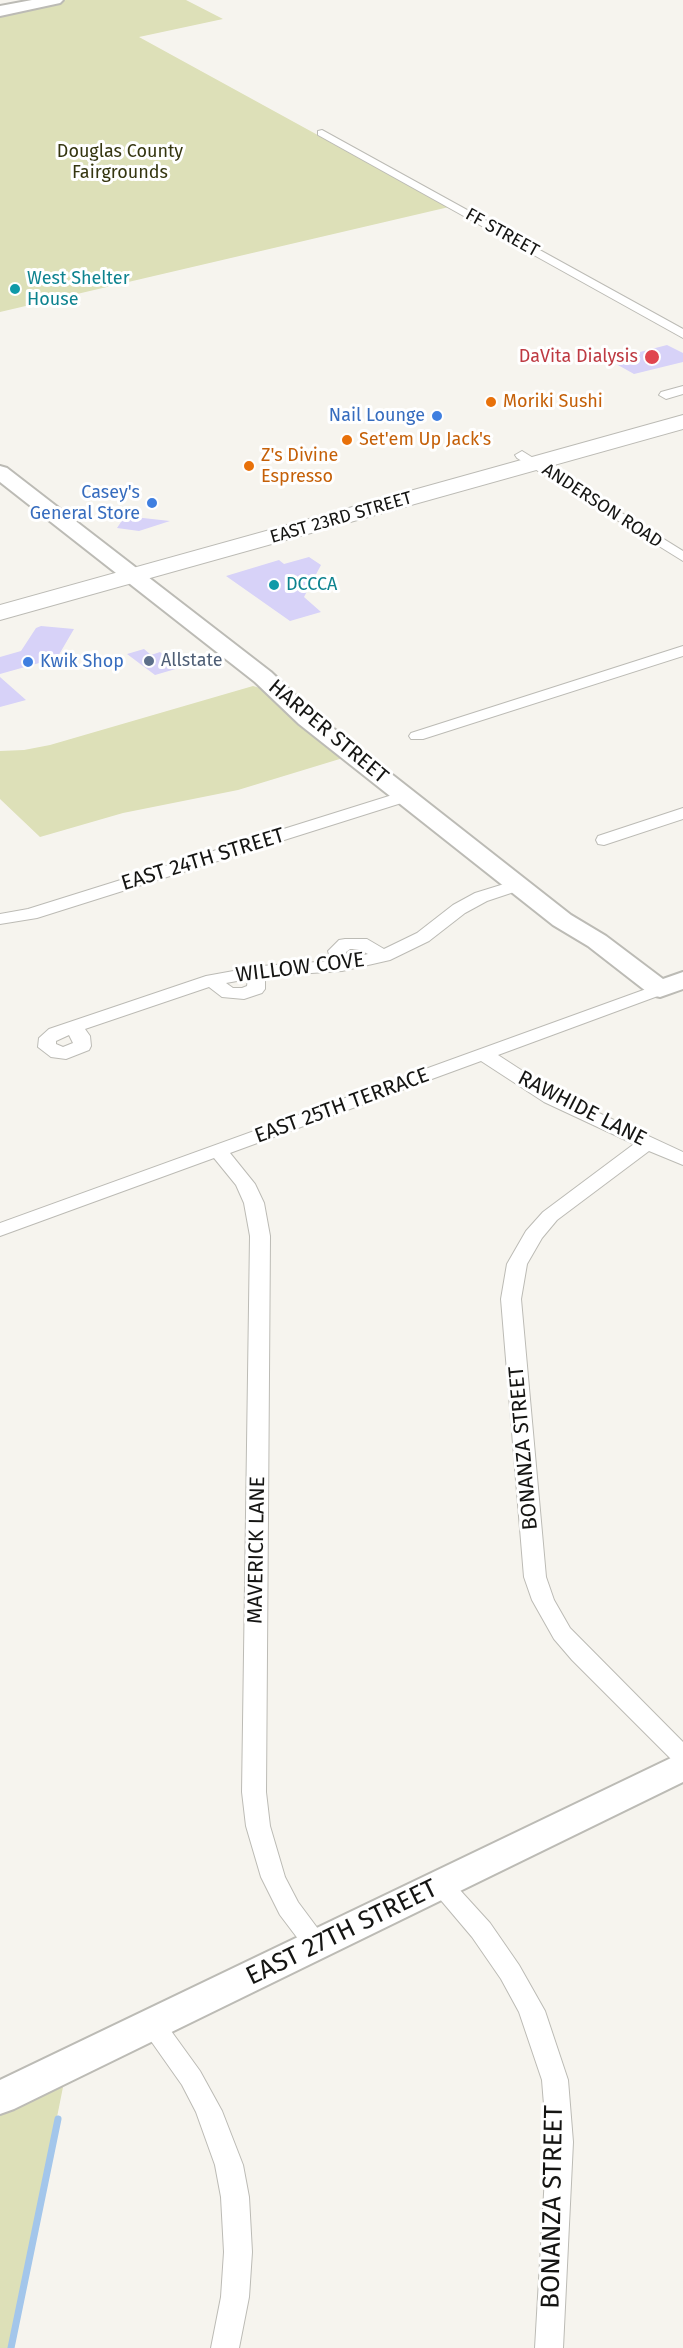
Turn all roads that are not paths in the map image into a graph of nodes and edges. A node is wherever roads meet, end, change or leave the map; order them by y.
1 (56, 0) edge
2 (0, 11) edge
3 (322, 133) dead end
4 (683, 334) edge
5 (683, 390) edge
6 (666, 395) dead end
7 (683, 410) edge
8 (683, 423) edge
9 (529, 459) junction
10 (0, 472) edge
11 (683, 557) edge
12 (128, 571) junction
13 (0, 600) edge
14 (0, 613) edge
15 (683, 651) edge
16 (417, 736) dead end
17 (405, 796) junction
18 (683, 813) edge
19 (604, 840) dead end
20 (517, 885) junction
21 (0, 919) edge
22 (671, 985) edge
23 (72, 1028) dead end
24 (484, 1054) junction
25 (647, 1143) junction
26 (218, 1151) junction
27 (683, 1159) edge
28 (0, 1230) edge
29 (683, 1757) edge
30 (683, 1767) edge
31 (440, 1885) junction
32 (317, 1945) junction
33 (152, 2024) junction
34 (0, 2098) edge
35 (225, 2348) edge
36 (549, 2348) edge

1 - 2 street
3 - 4 street, FF STREET
5 - 6 street
7 - 9 main road, EAST 23RD STREET
8 - 9 main road, EAST 23RD STREET
9 - 11 street, ANDERSON ROAD
9 - 12 main road, EAST 23RD STREET
10 - 12 street, HARPER STREET
12 - 13 main road, EAST 23RD STREET
12 - 14 main road, EAST 23RD STREET
12 - 17 street, HARPER STREET
15 - 16 street
17 - 20 street, HARPER STREET
17 - 21 street, EAST 24TH STREET
18 - 19 street
20 - 22 street, HARPER STREET
20 - 23 street, WILLOW COVE
22 - 24 street, EAST 25TH TERRACE
24 - 25 street, RAWHIDE LANE
24 - 26 street, EAST 25TH TERRACE
25 - 27 street, RAWHIDE LANE
25 - 29 street, BONANZA STREET
26 - 28 street, EAST 25TH TERRACE
26 - 32 street, MAVERICK LANE
30 - 31 street, EAST 27TH STREET
31 - 32 street, EAST 27TH STREET
31 - 36 street, BONANZA STREET
32 - 33 street, EAST 27TH STREET
33 - 34 street, EAST 27TH STREET
33 - 35 street

